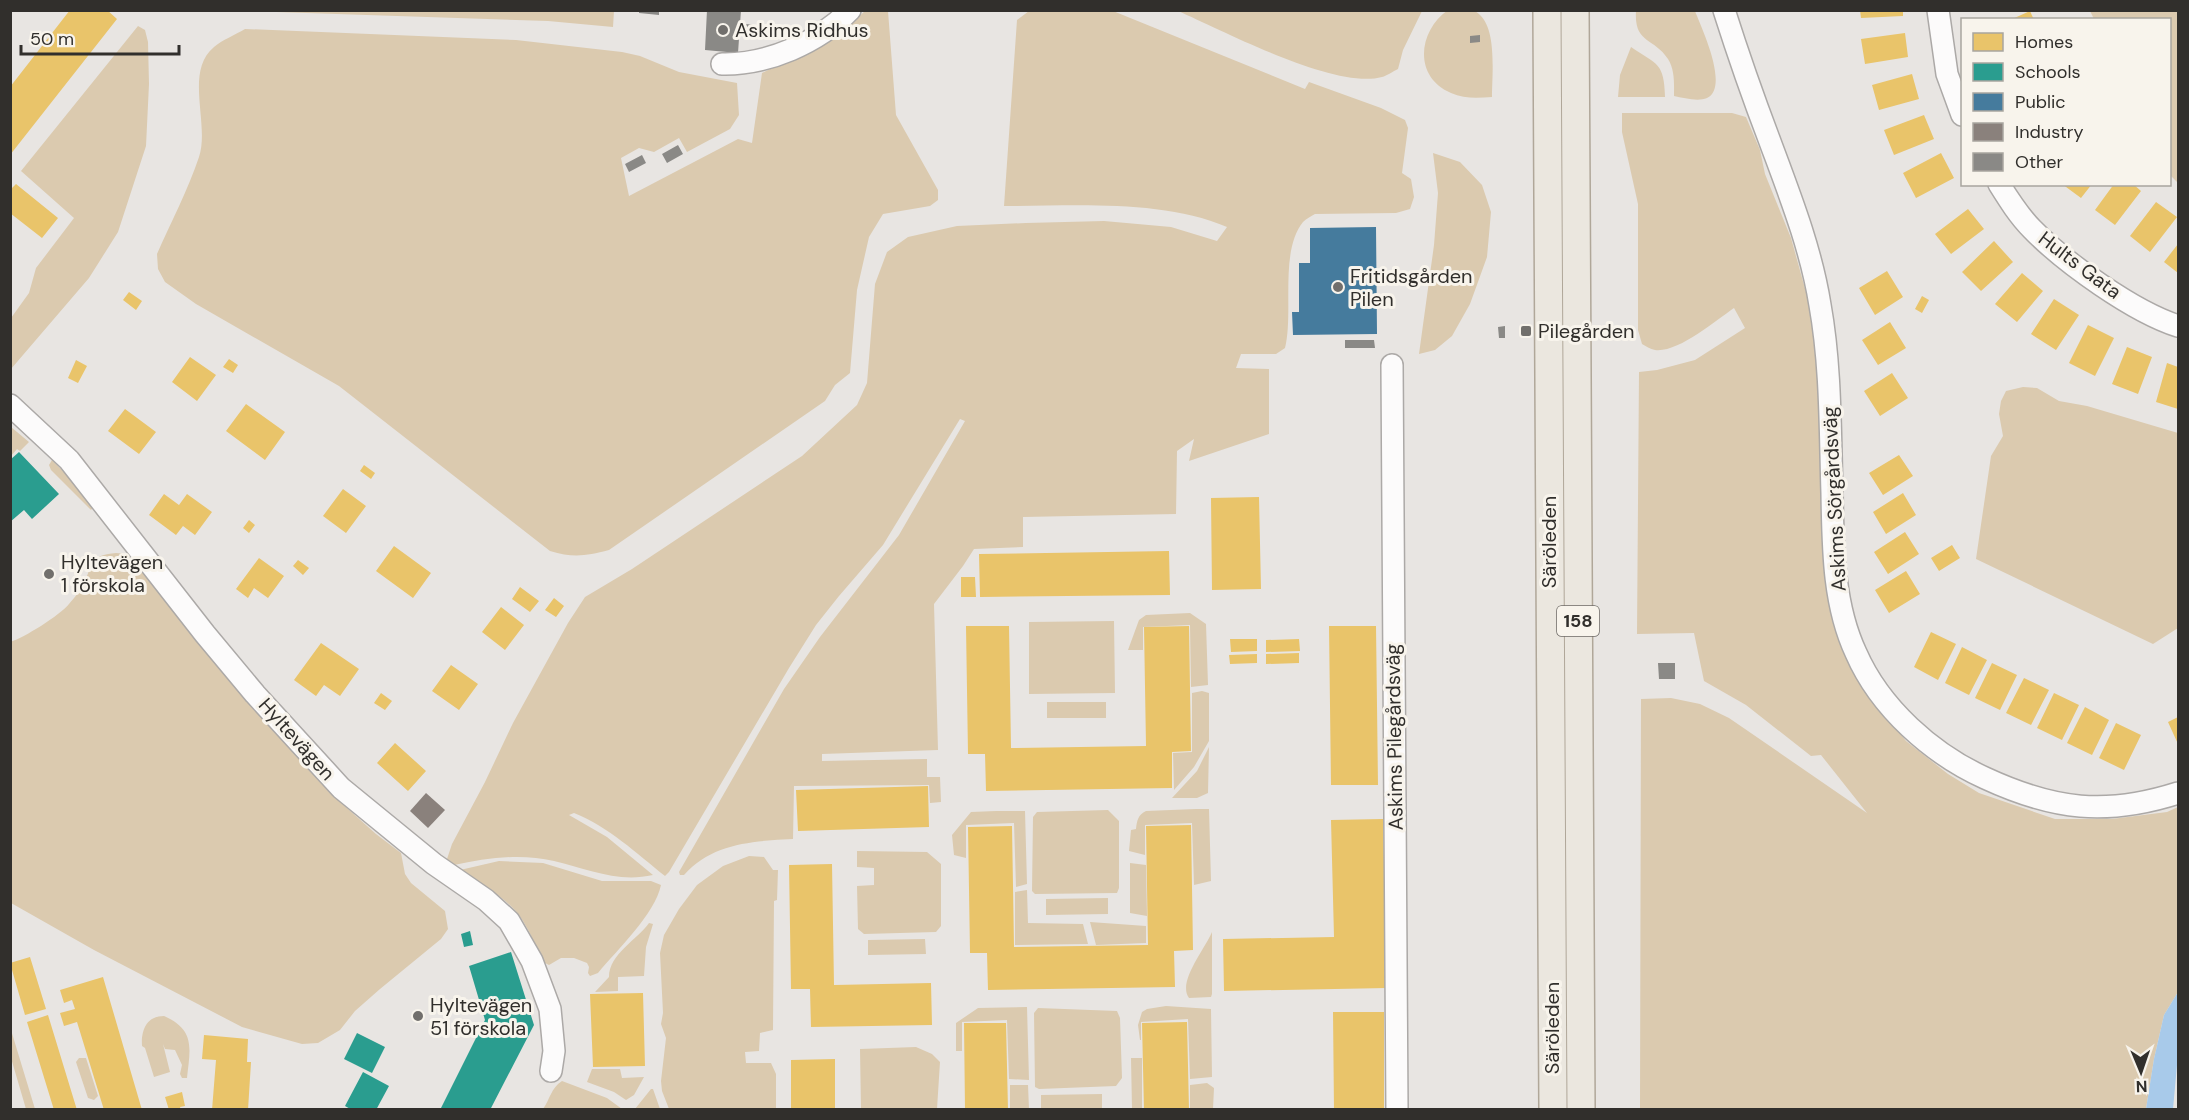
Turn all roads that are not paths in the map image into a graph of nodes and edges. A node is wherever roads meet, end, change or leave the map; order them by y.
1 (850, 10) edge
2 (1547, 10) edge
3 (1575, 10) edge
4 (1724, 10) edge
5 (1938, 10) edge
6 (722, 64) dead end
7 (1961, 112) edge
8 (2000, 186) edge
9 (2178, 326) edge
10 (1392, 364) dead end
11 (10, 405) edge
12 (2178, 794) edge
13 (550, 1071) dead end
14 (1397, 1110) edge
15 (1552, 1110) edge
16 (1581, 1110) edge

1 - 6 street
2 - 15 main road, Säröleden / 158
3 - 16 main road, Säröleden / 158
4 - 12 street, Askims Sörgårdsväg
5 - 7 street
8 - 9 street, Hults Gata
10 - 14 street, Askims Pilegårdsväg
11 - 13 street, Hyltevägen

